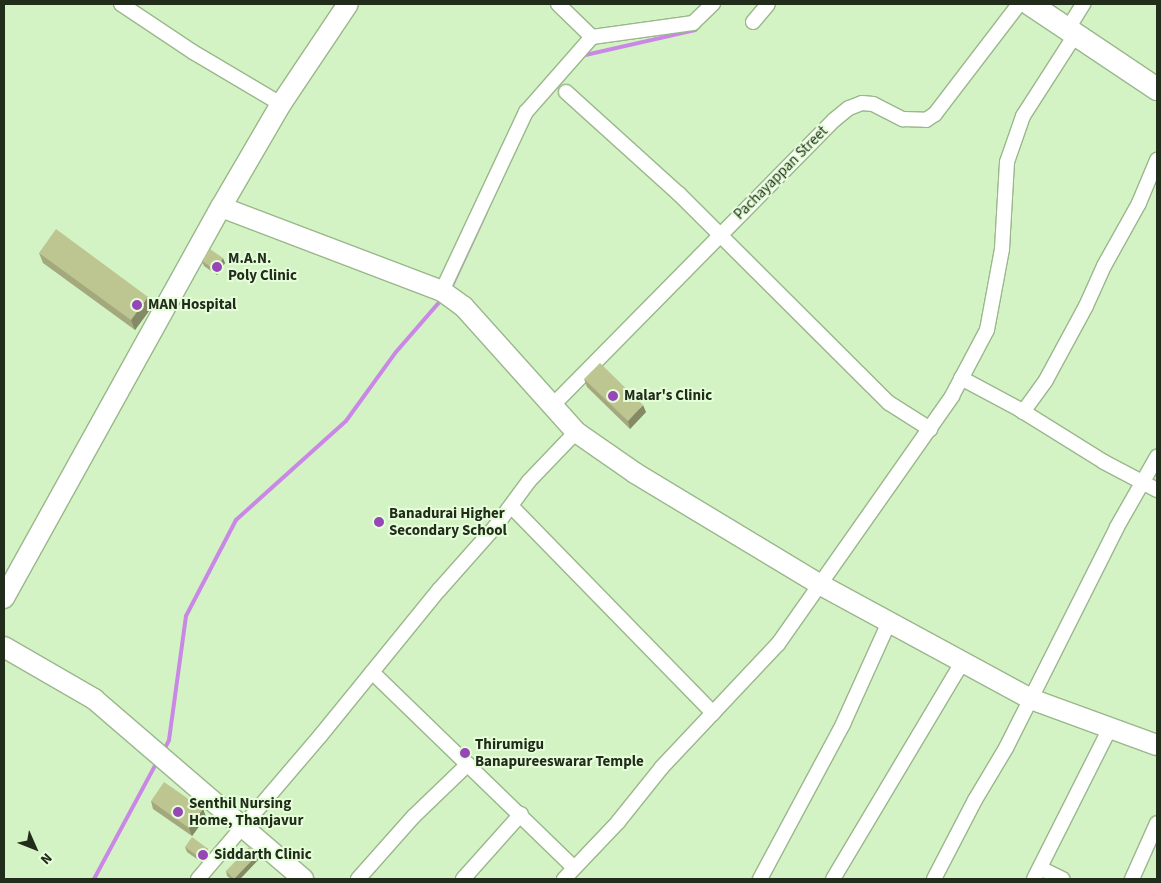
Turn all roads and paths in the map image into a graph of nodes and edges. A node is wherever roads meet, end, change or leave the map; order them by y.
1 (121, 4) edge
2 (348, 4) edge
3 (558, 4) edge
4 (713, 4) edge
5 (768, 4) edge
6 (1019, 4) edge
7 (1030, 4) edge
8 (1083, 4) edge
9 (753, 22) dead end
10 (1071, 33) junction
11 (592, 37) junction
12 (1157, 89) edge
13 (566, 92) dead end
14 (281, 104) junction
15 (1157, 160) edge
16 (221, 207) junction
17 (719, 235) junction
18 (442, 291) junction
19 (961, 378) junction
20 (553, 405) junction
21 (1023, 412) junction
22 (930, 429) junction
23 (576, 432) junction
24 (1157, 457) edge
25 (1141, 483) junction
26 (1157, 490) edge
27 (512, 506) junction
28 (819, 584) junction
29 (4, 598) edge
30 (890, 620) junction
31 (4, 647) edge
32 (963, 661) junction
33 (372, 672) junction
34 (1031, 699) junction
35 (713, 714) junction
36 (1109, 730) junction
37 (1157, 745) edge
38 (468, 764) junction
39 (521, 814) junction
40 (1157, 823) edge
41 (243, 829) junction
42 (574, 868) junction
43 (1037, 874) edge
44 (198, 879) edge
45 (303, 879) edge
46 (358, 879) edge
47 (463, 879) edge
48 (564, 879) edge
49 (760, 879) edge
50 (833, 879) edge
51 (934, 879) edge
52 (1063, 879) edge
53 (1132, 879) edge

1 - 14 street
2 - 14 street
3 - 11 street
4 - 11 street
5 - 9 street
6 - 17 street, Pachayappan Street
7 - 10 main road
8 - 10 street
10 - 12 main road
10 - 19 street
11 - 18 street
13 - 17 street
14 - 16 street
15 - 21 street
16 - 18 street
16 - 29 street
17 - 20 street, Pachayappan Street
17 - 22 street
18 - 20 street
19 - 21 street
19 - 22 street
20 - 23 street
21 - 25 street
22 - 28 street
23 - 27 street
23 - 28 street
24 - 25 street
25 - 26 street
25 - 34 street
27 - 33 street
27 - 35 street
28 - 30 street
28 - 35 street
30 - 32 street
30 - 49 street
31 - 41 street
32 - 34 street
32 - 50 street
33 - 38 street
33 - 41 street
34 - 36 street
34 - 51 street
35 - 42 street
36 - 37 street
36 - 43 street
38 - 39 street
38 - 46 street
39 - 42 street
39 - 47 street
40 - 53 street
41 - 44 street
41 - 45 street
42 - 48 street
43 - 52 street

